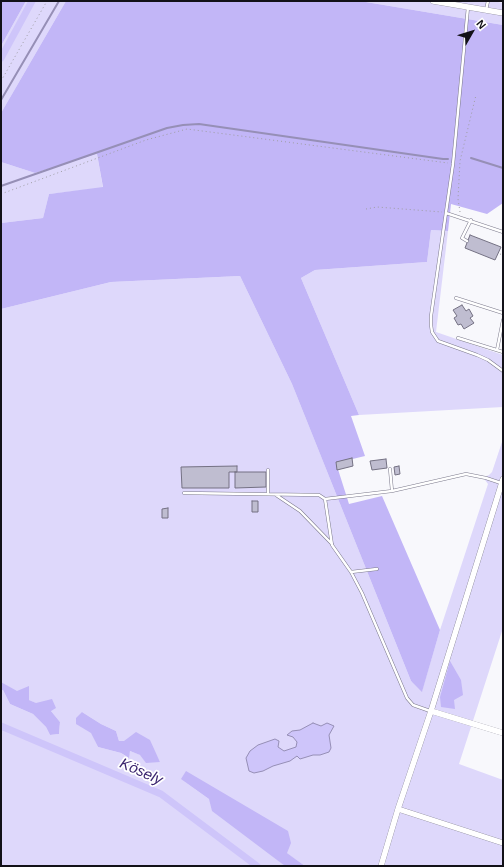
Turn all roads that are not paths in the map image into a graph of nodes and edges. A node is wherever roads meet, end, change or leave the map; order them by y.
1 (433, 1) edge
2 (488, 1) edge
3 (457, 3) edge
4 (468, 7) junction
5 (486, 10) junction
6 (503, 13) edge
7 (446, 213) junction
8 (471, 220) junction
9 (503, 232) edge
10 (467, 240) dead end
11 (456, 298) dead end
12 (503, 313) edge
13 (503, 320) edge
14 (458, 338) dead end
15 (497, 350) junction
16 (503, 352) edge
17 (503, 371) edge
18 (390, 469) dead end
19 (268, 470) dead end
20 (502, 481) edge
21 (392, 491) junction
22 (184, 493) dead end
23 (268, 494) junction
24 (274, 494) junction
25 (325, 499) junction
26 (332, 545) junction
27 (377, 569) dead end
28 (351, 572) junction
29 (431, 711) junction
30 (503, 733) edge
31 (398, 809) junction
32 (503, 843) edge
33 (381, 866) edge

1 - 3 street
2 - 5 lane
3 - 4 street
4 - 5 street
4 - 7 lane
5 - 6 street
7 - 8 lane
7 - 17 lane
8 - 9 lane
8 - 10 lane
11 - 12 lane
13 - 15 lane
14 - 15 lane
15 - 16 lane
18 - 21 lane
19 - 23 lane
20 - 21 lane
20 - 29 street
21 - 25 lane
22 - 23 lane
23 - 24 lane
24 - 25 lane
24 - 26 lane
25 - 26 lane
26 - 28 lane
27 - 28 lane
28 - 29 lane
29 - 30 street
29 - 31 street
31 - 32 street
31 - 33 street

